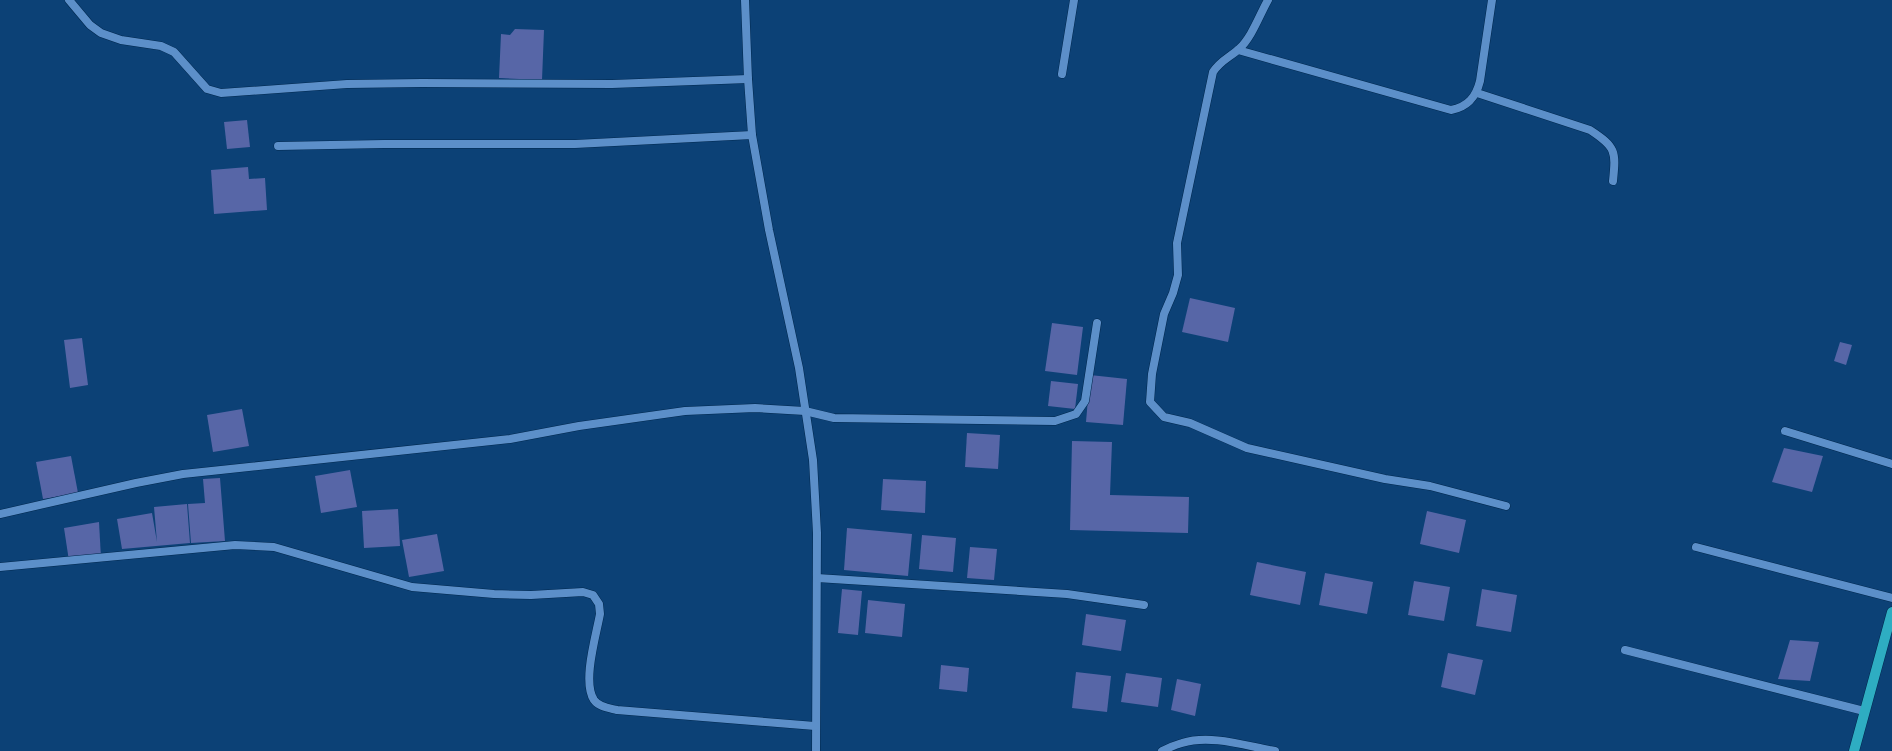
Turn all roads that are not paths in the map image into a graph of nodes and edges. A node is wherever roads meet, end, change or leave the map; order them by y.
1 (69, 0) edge
2 (745, 0) edge
3 (1074, 0) edge
4 (1268, 0) edge
5 (1492, 0) edge
6 (1238, 50) junction
7 (1062, 74) dead end
8 (748, 79) junction
9 (1477, 93) junction
10 (752, 135) junction
11 (278, 146) dead end
12 (1613, 181) dead end
13 (1097, 323) dead end
14 (805, 411) junction
15 (1785, 431) dead end
16 (1892, 464) edge
17 (1506, 506) dead end
18 (0, 514) edge
19 (1696, 547) dead end
20 (0, 567) edge
21 (817, 578) junction
22 (1892, 598) edge
23 (1144, 605) dead end
24 (1892, 612) edge
25 (1625, 650) dead end
26 (1864, 711) junction
27 (815, 726) junction
28 (816, 751) edge
29 (1162, 751) edge
30 (1274, 751) edge
31 (1854, 751) edge

1 - 8 street
2 - 8 street
3 - 7 street
4 - 6 street
5 - 9 street
6 - 9 street
6 - 17 street
8 - 10 street
9 - 12 street
10 - 11 street
10 - 14 street
13 - 14 street
14 - 18 street
14 - 21 street
15 - 16 street
19 - 22 street
20 - 27 street
21 - 23 street
21 - 27 street
24 - 26 main road
25 - 26 street
26 - 31 main road
27 - 28 street
29 - 30 street

